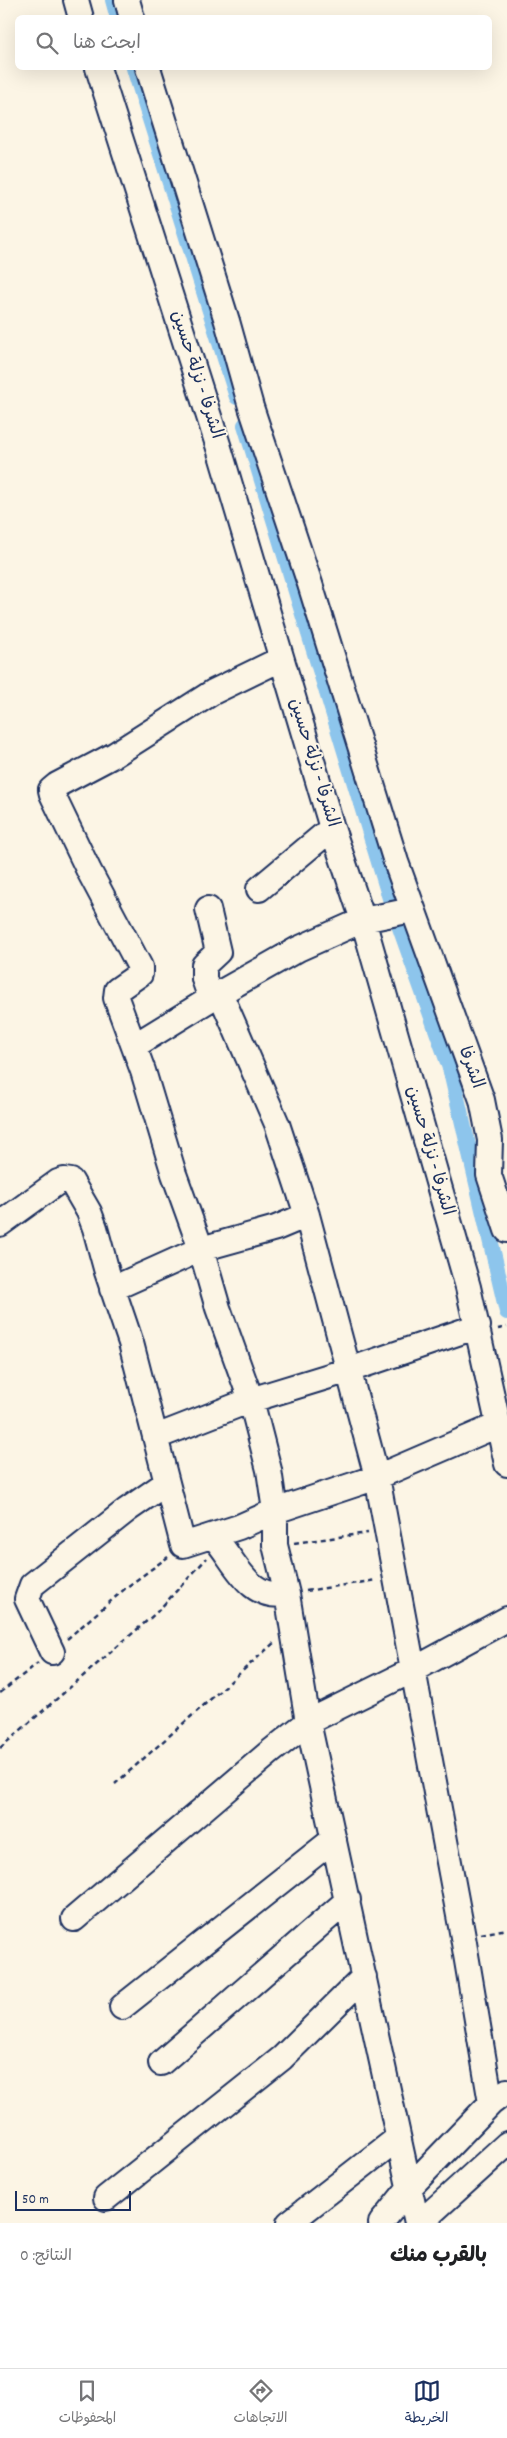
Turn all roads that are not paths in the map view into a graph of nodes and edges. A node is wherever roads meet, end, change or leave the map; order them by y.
1 (76, 0) edge
2 (127, 0) edge
3 (80, 15) edge
4 (131, 15) edge
5 (99, 70) edge
6 (149, 70) edge
7 (282, 659) junction
8 (332, 828) junction
9 (259, 889) dead end
10 (208, 909) dead end
11 (390, 915) junction
12 (216, 996) junction
13 (134, 1046) junction
14 (499, 1153) edge
15 (307, 1215) junction
16 (0, 1224) edge
17 (507, 1230) edge
18 (201, 1248) junction
19 (112, 1289) junction
20 (478, 1326) junction
21 (349, 1370) junction
22 (251, 1400) junction
23 (498, 1425) junction
24 (156, 1437) junction
25 (507, 1464) edge
26 (377, 1477) junction
27 (166, 1483) junction
28 (275, 1511) junction
29 (217, 1540) junction
30 (287, 1594) junction
31 (507, 1620) edge
32 (52, 1652) road end
33 (413, 1670) junction
34 (308, 1722) junction
35 (334, 1839) junction
36 (348, 1900) junction
37 (74, 1919) dead end
38 (364, 1977) junction
39 (122, 2007) dead end
40 (161, 2063) dead end
41 (499, 2097) edge
42 (398, 2138) junction
43 (507, 2144) edge
44 (410, 2187) junction
45 (106, 2198) dead end
46 (289, 2223) edge
47 (381, 2223) edge
48 (419, 2223) edge

1 - 3 street
2 - 4 street
5 - 7 street, الشرفا - نزلة حسين
6 - 11 street
7 - 8 street, الشرفا - نزلة حسين
7 - 13 street
8 - 9 street
8 - 11 street, الشرفا - نزلة حسين
10 - 12 street
11 - 12 street
11 - 14 street, الشرفا
11 - 20 street, الشرفا - نزلة حسين
12 - 13 street
12 - 15 street
13 - 18 street
14 - 17 street, الشرفا
15 - 18 street
15 - 21 street
16 - 19 street
18 - 19 street
18 - 22 street
19 - 24 street
20 - 21 street
20 - 23 street, الشرفا - نزلة حسين
21 - 22 street
21 - 26 street
22 - 24 street
22 - 28 street
23 - 25 street, الشرفا - نزلة حسين
23 - 26 street
24 - 27 street
26 - 28 street
26 - 33 street
27 - 29 street
27 - 32 street
28 - 29 street
28 - 30 street
29 - 30 street
30 - 34 street
31 - 33 street
33 - 34 street
33 - 41 street
34 - 35 street
34 - 37 street
35 - 36 street
35 - 39 street
36 - 38 street
36 - 40 street
38 - 42 street
38 - 45 street
41 - 44 street
42 - 44 street
42 - 46 street
43 - 48 street
44 - 47 street
44 - 48 street

